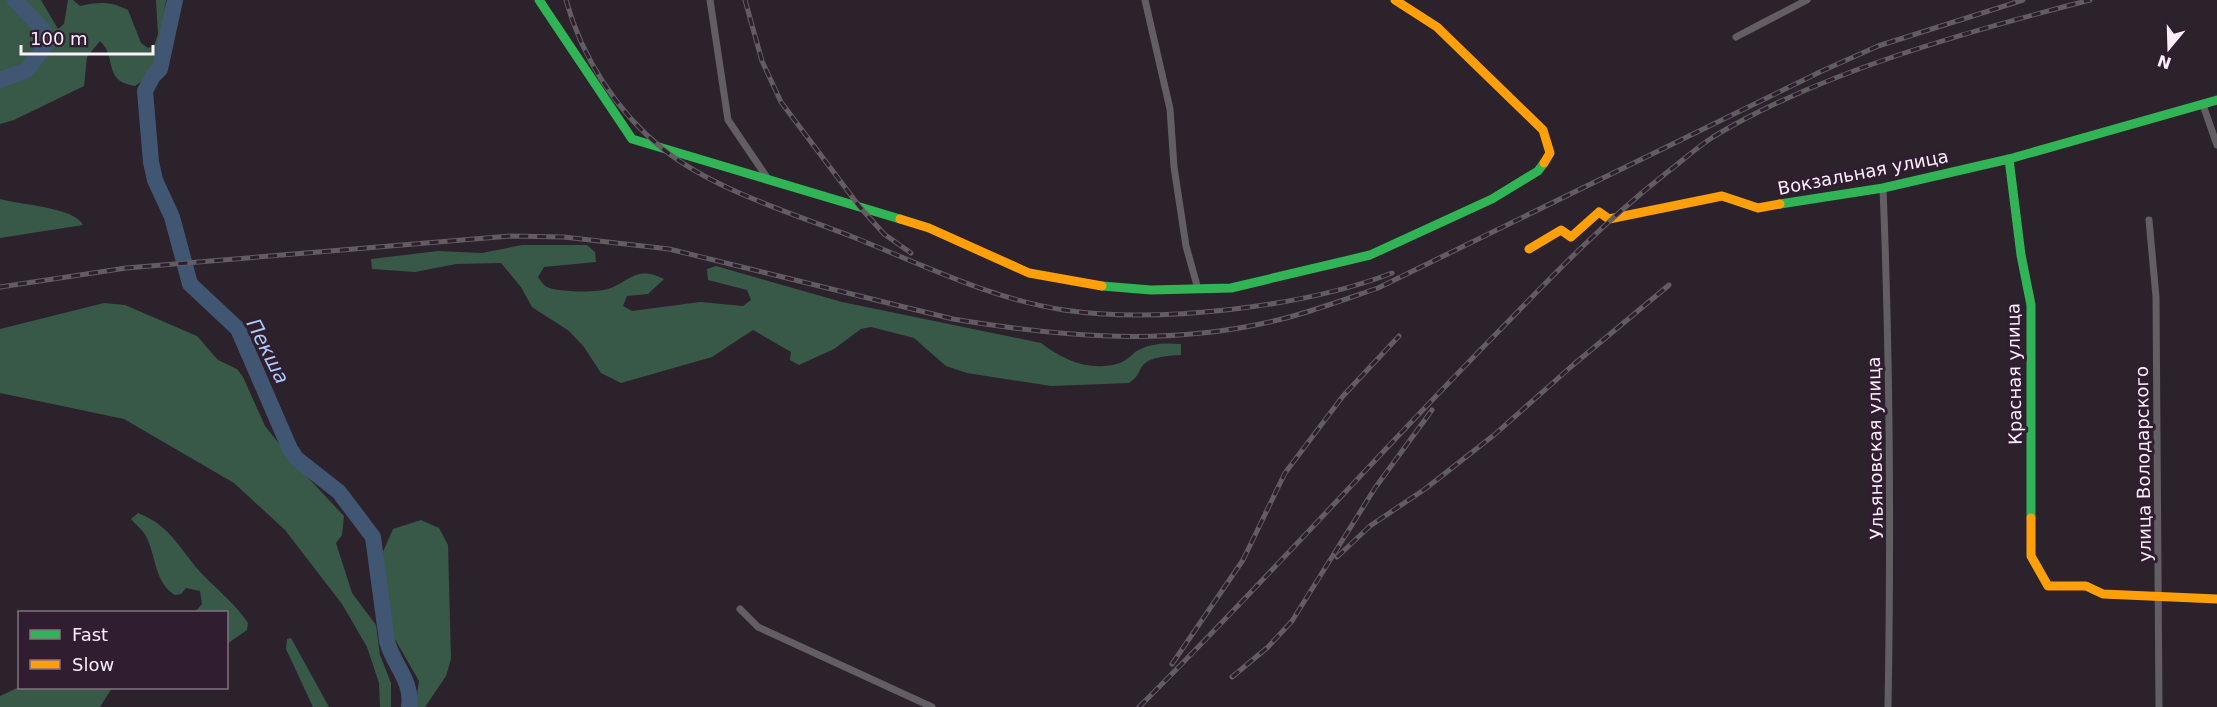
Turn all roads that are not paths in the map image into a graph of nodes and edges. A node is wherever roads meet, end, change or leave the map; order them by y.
1 (539, 0) edge
2 (710, 0) edge
3 (1145, 0) edge
4 (1395, 0) edge
5 (1807, 0) edge
6 (1737, 37) dead end
7 (2217, 100) edge
8 (2203, 105) junction
9 (2217, 145) edge
10 (2009, 159) junction
11 (768, 179) junction
12 (1883, 188) junction
13 (2148, 220) dead end
14 (1529, 249) dead end
15 (1198, 289) junction
16 (2160, 597) junction
17 (2217, 599) edge
18 (740, 609) dead end
19 (932, 707) edge
20 (1888, 707) edge
21 (2159, 707) edge

1 - 11 street
2 - 11 street
3 - 15 street
4 - 15 street
5 - 6 street
7 - 8 street, Вокзальная улица
8 - 9 street
8 - 10 street, Вокзальная улица
10 - 12 street, Вокзальная улица
10 - 16 street, Красная улица
11 - 15 street
12 - 14 street, Вокзальная улица
12 - 20 street, Ульяновская улица
13 - 16 street, улица Володарского
16 - 17 street
16 - 21 street, улица Володарского
18 - 19 street

